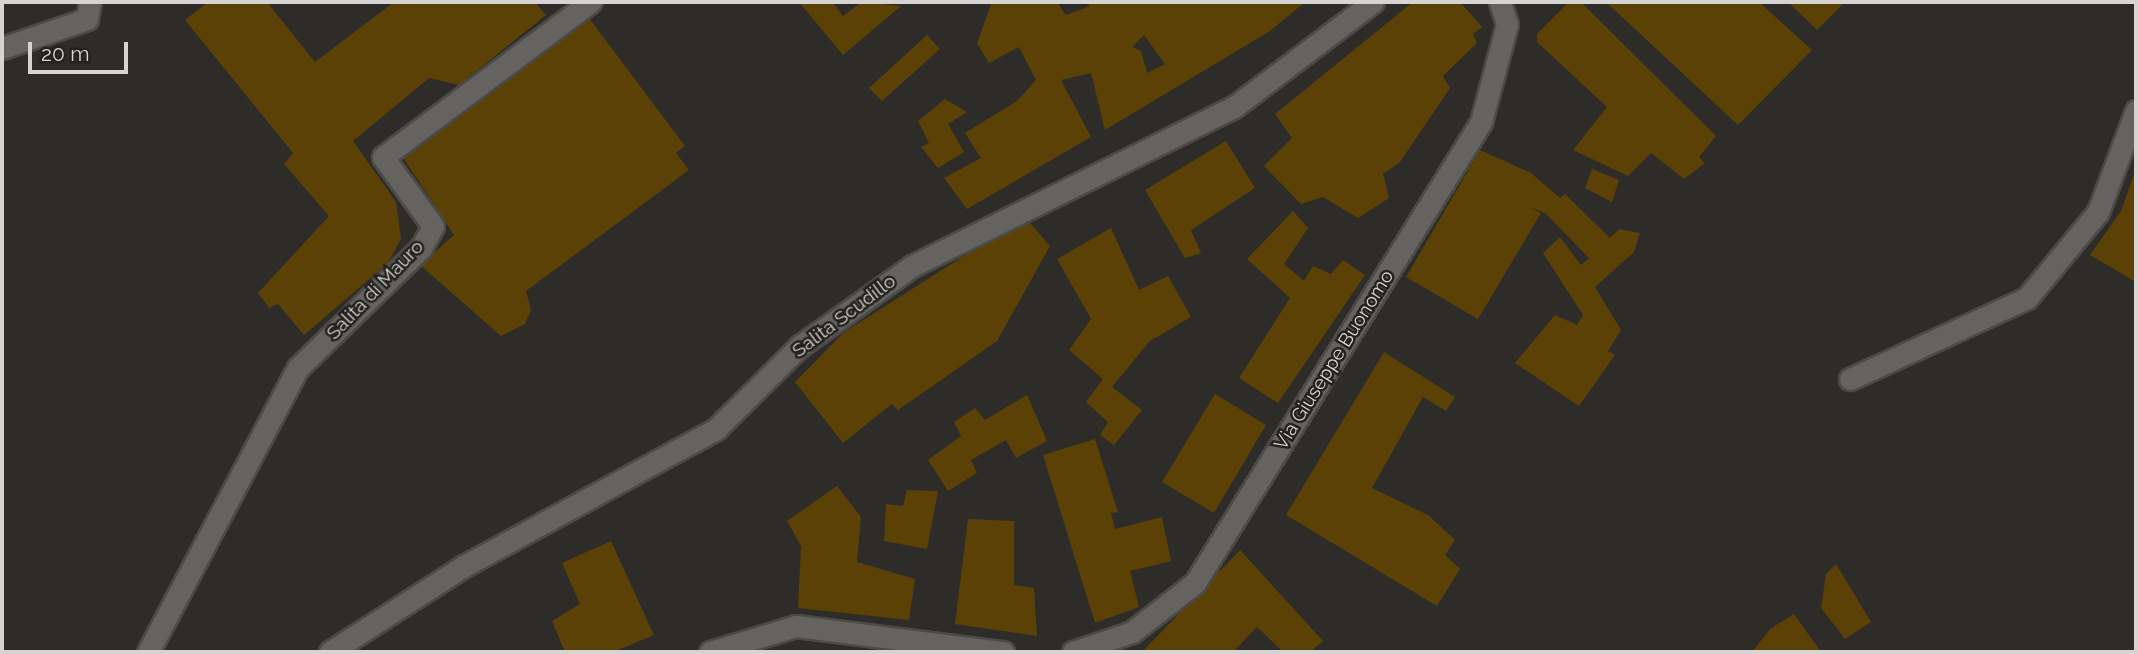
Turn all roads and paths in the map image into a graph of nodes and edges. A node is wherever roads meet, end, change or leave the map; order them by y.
1 (90, 2) edge
2 (590, 2) edge
3 (1500, 2) edge
4 (1366, 4) edge
5 (2, 48) edge
6 (2136, 111) edge
7 (1850, 379) dead end
8 (148, 652) edge
9 (330, 652) edge
10 (710, 652) edge
11 (1003, 652) edge
12 (1073, 652) edge

1 - 5 street
2 - 8 street, Salita di Mauro
3 - 12 street, Via Giuseppe Buonomo
4 - 9 street, Salita Scudillo
6 - 7 street
10 - 11 street

